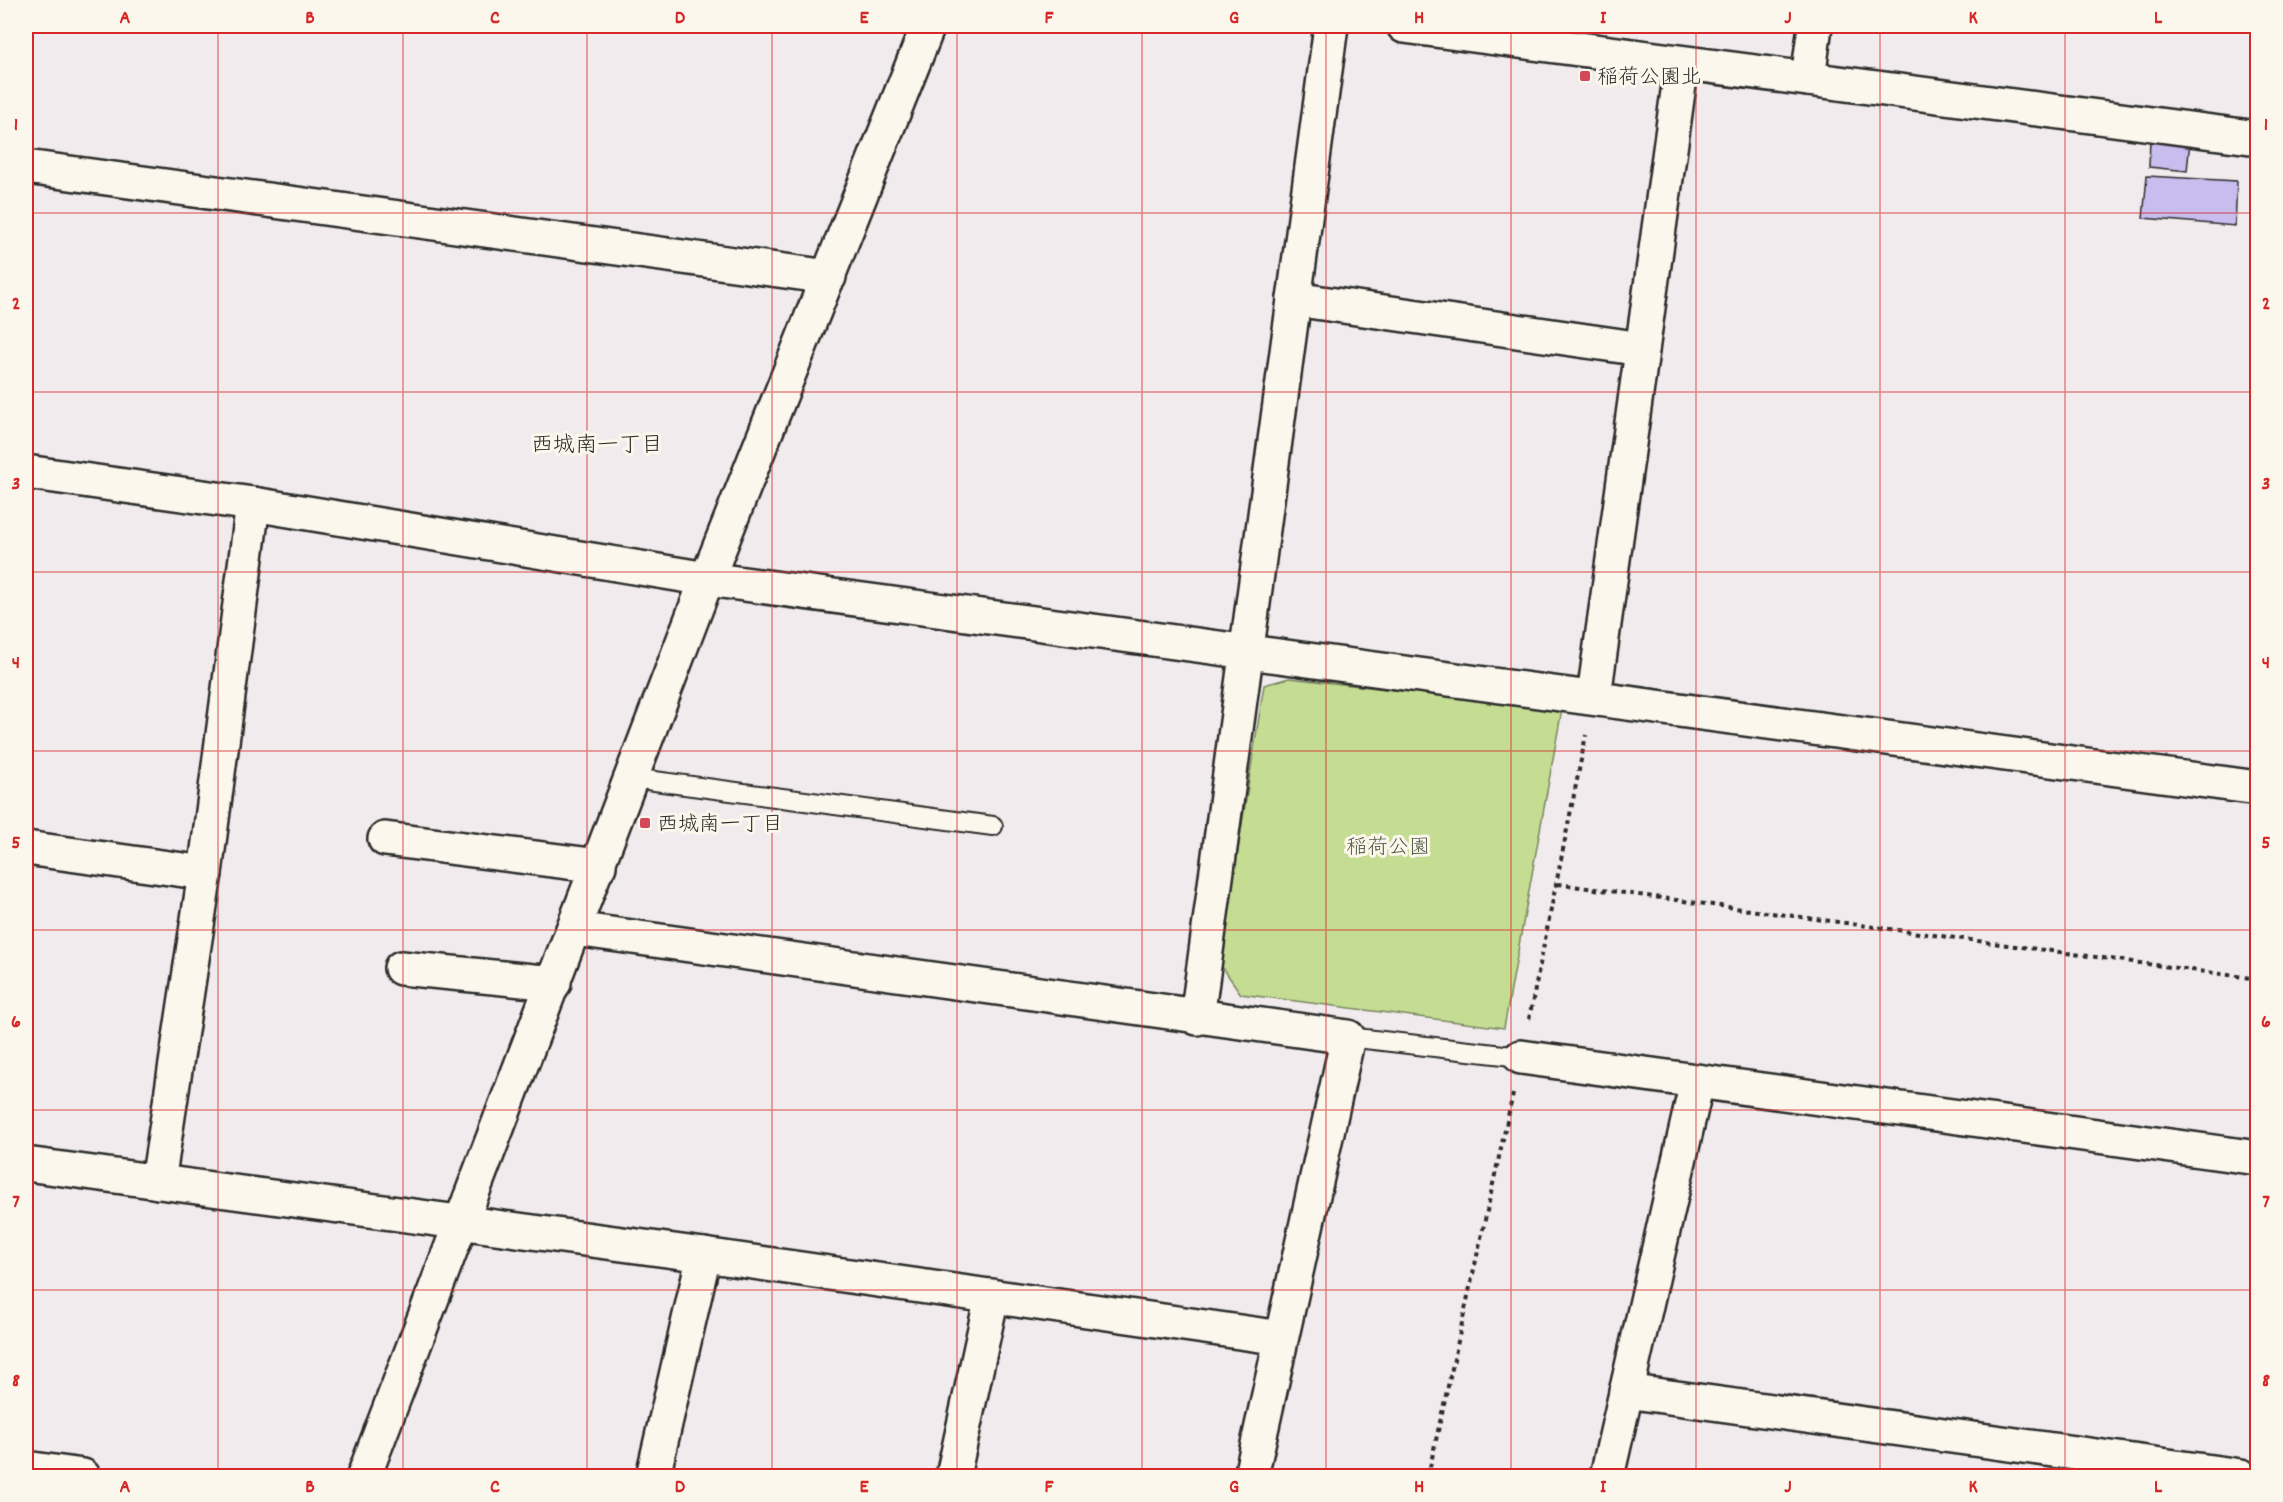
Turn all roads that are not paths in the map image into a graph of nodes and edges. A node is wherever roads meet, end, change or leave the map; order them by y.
1 (928, 26) edge
2 (1331, 26) edge
3 (1415, 26) edge
4 (1815, 26) edge
5 (1683, 63) junction
6 (1808, 79) junction
7 (2258, 138) edge
8 (26, 167) edge
9 (829, 277) junction
10 (1294, 299) junction
11 (1642, 349) junction
12 (26, 472) edge
13 (253, 504) junction
14 (707, 579) junction
15 (1245, 651) junction
16 (1594, 696) junction
17 (632, 778) junction
18 (2258, 788) edge
19 (993, 826) dead end
20 (385, 839) dead end
21 (26, 848) edge
22 (599, 866) junction
23 (205, 873) junction
24 (575, 929) junction
25 (401, 968) dead end
26 (554, 982) junction
27 (1197, 1018) junction
28 (1348, 1037) junction
29 (1521, 1057) joint
30 (1697, 1082) junction
31 (2258, 1158) edge
32 (26, 1164) edge
33 (158, 1182) junction
34 (459, 1224) junction
35 (704, 1255) junction
36 (992, 1296) junction
37 (1281, 1338) junction
38 (1626, 1391) junction
39 (26, 1468) edge
40 (83, 1476) edge
41 (364, 1476) edge
42 (653, 1476) edge
43 (953, 1476) edge
44 (1251, 1476) edge
45 (1607, 1476) edge
46 (2241, 1476) edge

1 - 9 street
2 - 10 street
3 - 5 street
4 - 6 street
5 - 6 street
5 - 11 street
6 - 7 street
8 - 9 street
9 - 14 street
10 - 11 street
10 - 15 street
11 - 16 street
12 - 13 street
13 - 14 street
13 - 23 street
14 - 15 street
14 - 17 street
15 - 16 street
15 - 27 street
16 - 18 street
17 - 19 lane
17 - 22 street
20 - 22 street
21 - 23 street
22 - 24 street
23 - 33 street
24 - 26 street
24 - 27 street
25 - 26 street
26 - 34 street
27 - 28 street
28 - 29 lane
28 - 37 street
29 - 30 street
30 - 31 street
30 - 38 street
32 - 33 street
33 - 34 street
34 - 35 street
34 - 41 street
35 - 36 street
35 - 42 street
36 - 37 street
36 - 43 street
37 - 44 street
38 - 45 street
38 - 46 street
39 - 40 street

